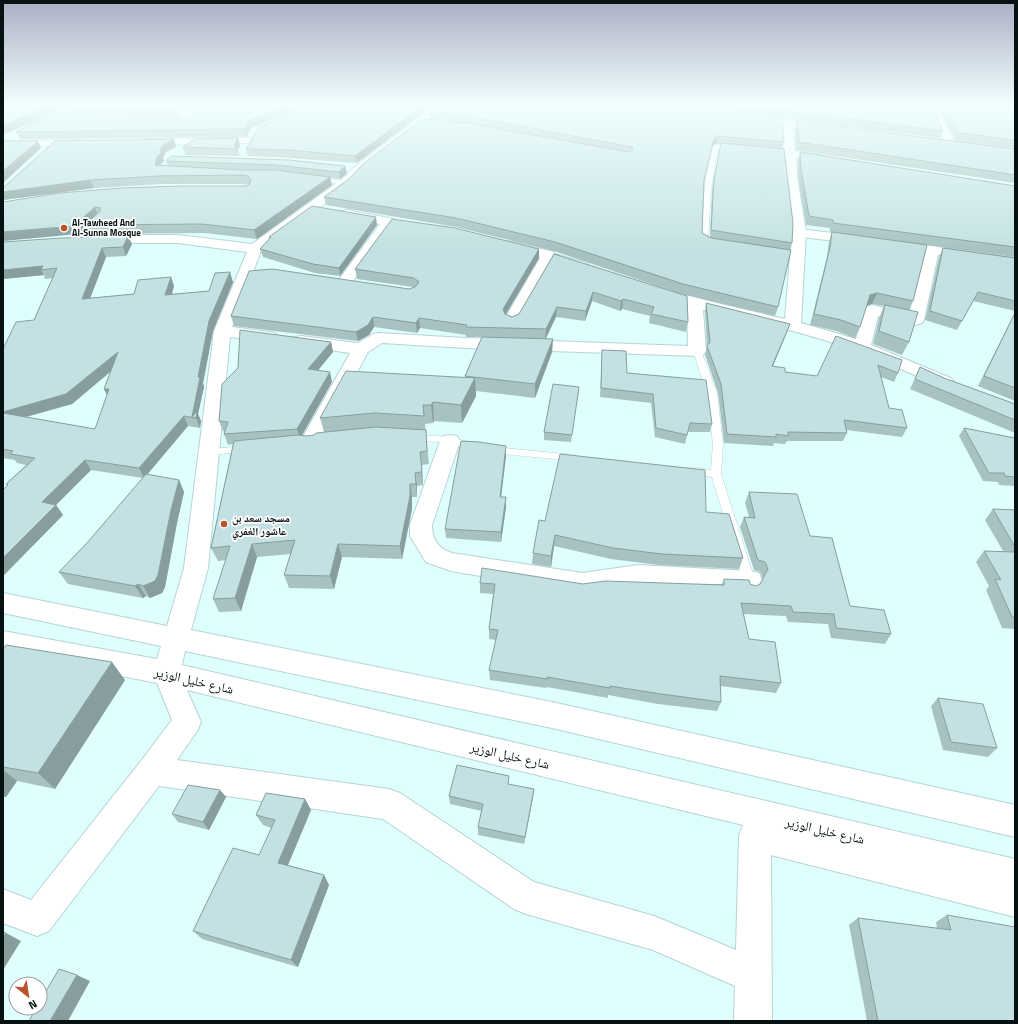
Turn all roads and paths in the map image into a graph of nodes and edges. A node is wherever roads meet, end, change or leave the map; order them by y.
1 (378, 154) edge
2 (714, 154) edge
3 (787, 154) joint
4 (843, 162) edge
5 (345, 168) edge
6 (358, 169) junction
7 (314, 179) edge
8 (345, 182) junction
9 (311, 208) junction
10 (100, 218) edge
11 (799, 233) junction
12 (78, 239) junction
13 (63, 241) edge
14 (497, 242) edge
15 (868, 242) edge
16 (884, 243) edge
17 (716, 244) edge
18 (255, 249) junction
19 (932, 250) junction
20 (549, 256) junction
21 (1015, 262) edge
22 (596, 271) edge
23 (330, 280) edge
24 (647, 288) edge
25 (695, 303) junction
26 (512, 320) edge
27 (793, 326) junction
28 (222, 331) junction
29 (862, 348) junction
30 (361, 349) junction
31 (697, 351) junction
32 (959, 387) edge
33 (400, 437) edge
34 (450, 441) junction
35 (312, 442) edge
36 (256, 448) edge
37 (210, 452) junction
38 (583, 459) edge
39 (677, 470) edge
40 (716, 474) junction
41 (750, 585) joint
42 (3, 603) edge
43 (176, 638) junction
44 (3, 642) edge
45 (166, 673) junction
46 (152, 771) junction
47 (1015, 821) edge
48 (1015, 875) edge
49 (1015, 900) edge
50 (3, 906) edge
51 (753, 975) junction
52 (753, 1021) edge

1 - 6 street
2 - 17 lane
3 - 4 street
3 - 11 street
5 - 6 street
6 - 8 street
7 - 8 lane
8 - 9 street
9 - 18 street
9 - 23 street
10 - 12 lane
11 - 15 street
11 - 27 street
12 - 13 street
12 - 18 street
14 - 20 street
16 - 19 street
18 - 28 street
19 - 21 street
19 - 29 street
20 - 22 street
20 - 26 street
24 - 25 street
25 - 27 street
25 - 31 street
27 - 29 street
28 - 30 street
28 - 37 street
29 - 32 street
30 - 31 street
30 - 35 street
31 - 40 lane
33 - 34 lane
34 - 38 lane
34 - 41 street
36 - 37 lane
37 - 43 street
39 - 40 lane
40 - 41 lane
42 - 43 street
43 - 45 street
43 - 47 street
44 - 45 street, شارع خليل الوزير
45 - 46 street
45 - 48 street, شارع خليل الوزير
46 - 50 street
46 - 51 street
49 - 51 street
51 - 52 street

